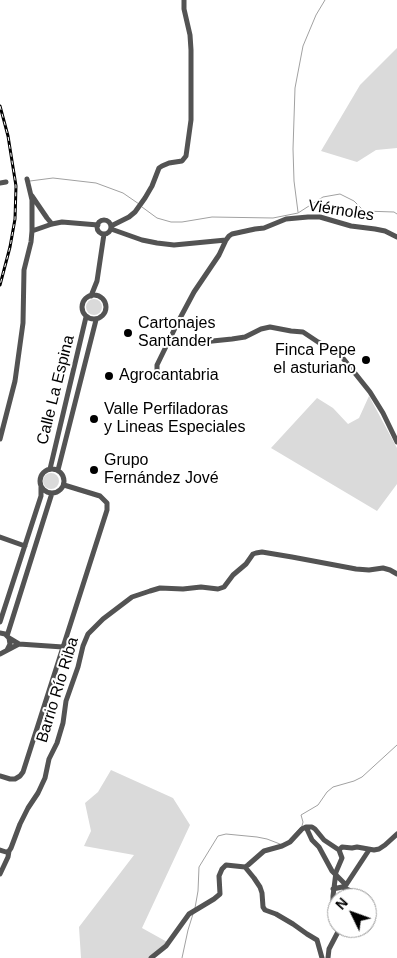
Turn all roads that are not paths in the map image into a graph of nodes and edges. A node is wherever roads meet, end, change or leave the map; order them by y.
1 (184, 0) edge
2 (27, 179) dead end
3 (31, 195) junction
4 (52, 224) junction
5 (98, 225) junction
6 (111, 228) junction
7 (32, 231) junction
8 (104, 234) junction
9 (397, 237) edge
10 (226, 240) junction
11 (97, 281) junction
12 (90, 296) junction
13 (102, 298) junction
14 (86, 317) junction
15 (96, 320) junction
16 (169, 341) junction
17 (156, 375) dead end
18 (0, 439) edge
19 (397, 442) edge
20 (50, 469) junction
21 (58, 470) junction
22 (64, 484) junction
23 (41, 487) junction
24 (52, 493) junction
25 (0, 537) edge
26 (25, 546) junction
27 (397, 574) edge
28 (0, 622) edge
29 (0, 632) edge
30 (8, 637) junction
31 (19, 644) junction
32 (63, 647) junction
33 (2, 653) edge
34 (0, 776) edge
35 (306, 827) junction
36 (397, 834) edge
37 (0, 850) edge
38 (339, 850) junction
39 (369, 850) junction
40 (9, 851) junction
41 (245, 867) junction
42 (0, 874) edge
43 (336, 875) junction
44 (344, 886) junction
45 (334, 888) joint
46 (347, 888) edge
47 (335, 938) edge
48 (151, 958) edge
49 (322, 958) edge
50 (328, 958) edge

1 - 6 street
2 - 3 street
3 - 4 street
3 - 7 street
4 - 5 street
4 - 7 street
5 - 6 street
5 - 8 street
6 - 8 street
6 - 10 street, Viérnoles
7 - 18 street
8 - 11 street, Calle La Espina
9 - 10 street, Viérnoles
10 - 16 street
11 - 12 street, Calle La Espina
11 - 13 street, Calle La Espina
12 - 13 street
12 - 14 street, Calle La Espina
13 - 15 street, Calle La Espina
14 - 15 street, Calle La Espina
14 - 20 street, Calle La Espina
15 - 21 street, Calle La Espina
16 - 17 street
16 - 19 street
20 - 21 street, Calle La Espina
20 - 23 street, Calle La Espina
21 - 22 street, Calle La Espina
22 - 24 street
22 - 32 street
23 - 24 street
23 - 26 street, Calle La Espina
24 - 30 street
25 - 26 street
26 - 28 street, Calle La Espina
27 - 40 street, Barrio Río Riba
29 - 30 street
30 - 31 street
30 - 33 street
31 - 32 street
31 - 33 street
32 - 34 street
35 - 38 street
35 - 41 street
35 - 43 street
36 - 39 street
37 - 40 street
38 - 39 street
38 - 43 street
39 - 44 street
40 - 42 street
41 - 48 street
41 - 49 street
43 - 44 street
43 - 45 street
44 - 45 street
44 - 46 street
47 - 50 street

